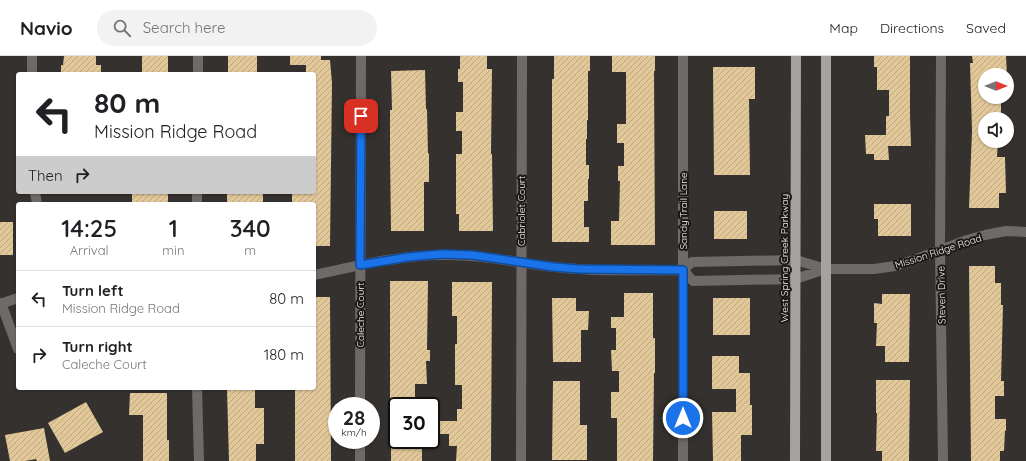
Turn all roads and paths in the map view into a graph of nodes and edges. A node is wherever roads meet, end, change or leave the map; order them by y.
1 (32, 56) edge
2 (198, 56) edge
3 (361, 56) edge
4 (522, 56) edge
5 (683, 56) edge
6 (796, 56) edge
7 (826, 56) edge
8 (941, 56) edge
9 (32, 72) edge
10 (198, 72) edge
11 (1026, 232) edge
12 (940, 251) junction
13 (796, 260) junction
14 (521, 262) junction
15 (360, 265) junction
16 (826, 269) junction
17 (683, 270) junction
18 (316, 275) edge
19 (795, 279) junction
20 (16, 299) edge
21 (0, 304) edge
22 (16, 344) edge
23 (197, 390) edge
24 (360, 397) edge
25 (360, 449) edge
26 (199, 461) edge
27 (360, 461) edge
28 (520, 461) edge
29 (683, 461) edge
30 (795, 461) edge
31 (826, 461) edge
32 (943, 461) edge

1 - 9 street
2 - 10 street
3 - 15 street, Caleche Court
4 - 14 street, Cabriolet Court
5 - 17 street, Sandy Trail Lane
6 - 13 main road, West Spring Creek Parkway
7 - 16 main road
8 - 12 street, Steven Drive
11 - 12 street, Mission Ridge Road
12 - 16 street, Mission Ridge Road
12 - 32 street, Steven Drive
13 - 16 street, Mission Ridge Road
13 - 17 street, Mission Ridge Road
13 - 19 main road, West Spring Creek Parkway
14 - 15 street, Mission Ridge Road
14 - 17 street, Mission Ridge Road
14 - 28 street, Cabriolet Court
15 - 18 street, Mission Ridge Road
15 - 24 street, Caleche Court
16 - 19 street, Mission Ridge Road
16 - 31 main road
17 - 19 street, Mission Ridge Road
17 - 29 street, Sandy Trail Lane
19 - 30 main road, West Spring Creek Parkway
20 - 21 street
21 - 22 street
23 - 26 street
25 - 27 street

